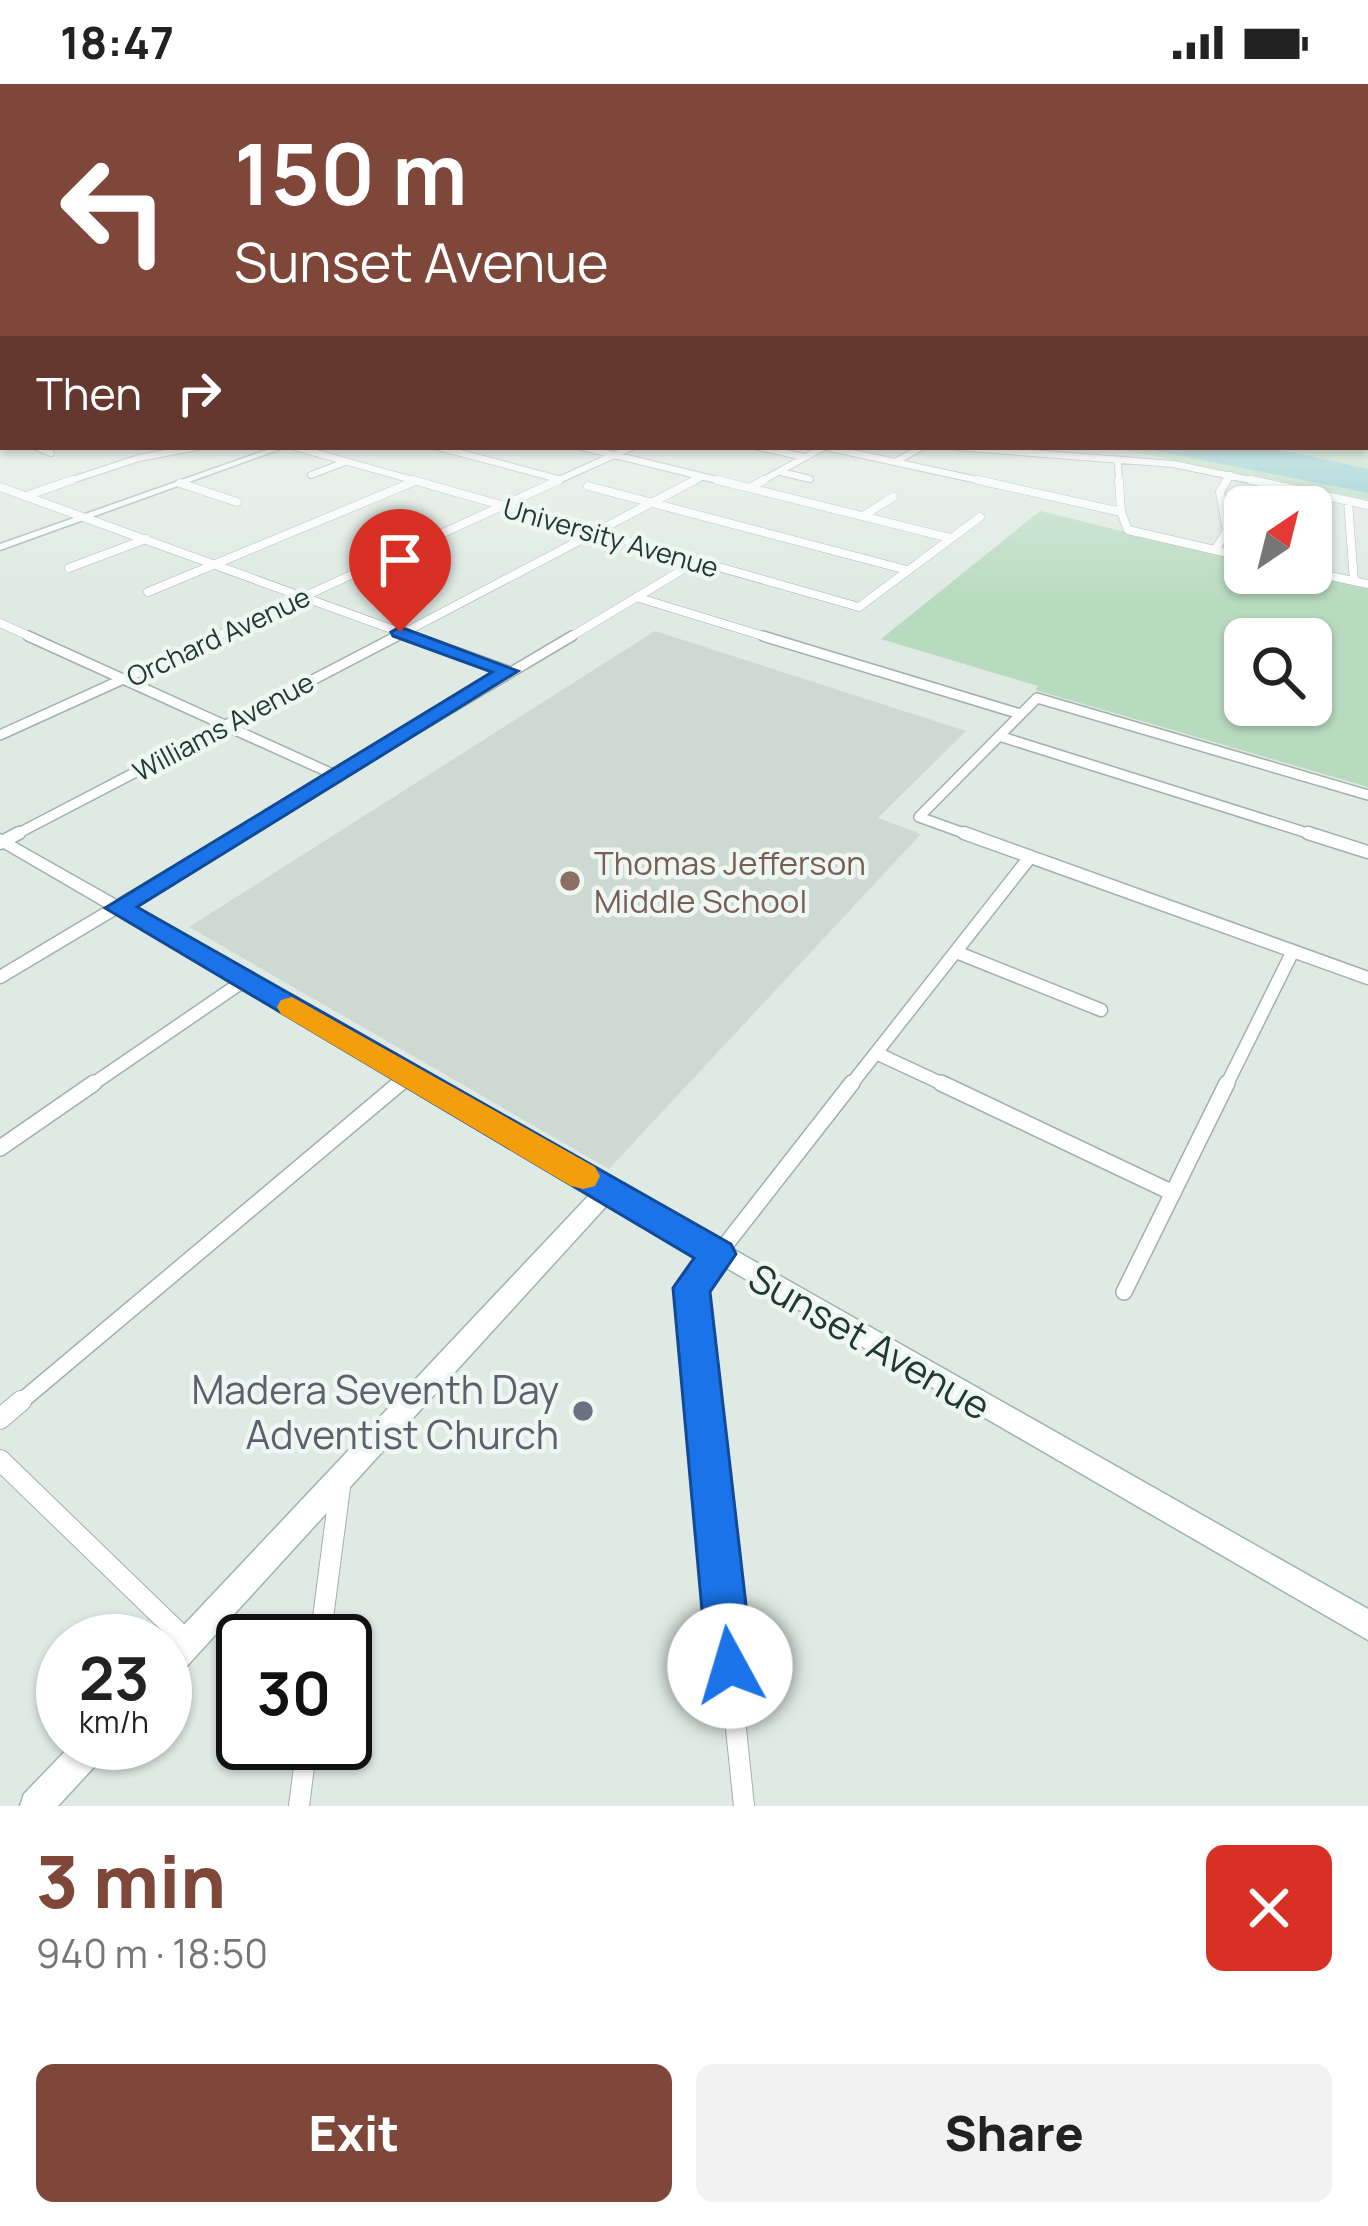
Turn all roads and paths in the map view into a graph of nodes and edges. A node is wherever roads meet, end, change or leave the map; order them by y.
1 (44, 450) edge
2 (180, 450) edge
3 (273, 450) edge
4 (305, 450) edge
5 (449, 450) edge
6 (594, 450) edge
7 (625, 450) edge
8 (772, 450) edge
9 (820, 450) edge
10 (839, 450) edge
11 (917, 450) edge
12 (988, 450) edge
13 (51, 453) dead end
14 (614, 455) junction
15 (805, 458) junction
16 (346, 462) junction
17 (895, 462) junction
18 (1118, 462) junction
19 (780, 472) junction
20 (311, 475) dead end
21 (1231, 476) junction
22 (703, 477) junction
23 (810, 479) dead end
24 (560, 480) junction
25 (1028, 480) dead end
26 (414, 482) junction
27 (179, 483) junction
28 (587, 486) dead end
29 (0, 487) edge
30 (750, 488) junction
31 (1016, 489) junction
32 (26, 496) junction
33 (892, 497) dead end
34 (1348, 501) junction
35 (237, 502) dead end
36 (652, 503) junction
37 (500, 506) junction
38 (1368, 506) edge
39 (1121, 512) junction
40 (863, 516) junction
41 (980, 517) dead end
42 (83, 518) junction
43 (596, 532) junction
44 (950, 538) junction
45 (143, 540) junction
46 (0, 547) edge
47 (1215, 550) junction
48 (1224, 552) edge
49 (697, 561) junction
50 (214, 565) junction
51 (69, 568) dead end
52 (907, 570) junction
53 (1332, 576) edge
54 (1354, 581) junction
55 (1368, 584) edge
56 (148, 592) dead end
57 (301, 596) junction
58 (636, 597) junction
59 (2, 626) edge
60 (400, 632) junction
61 (508, 671) junction
62 (126, 679) junction
63 (1020, 714) junction
64 (224, 726) junction
65 (0, 735) edge
66 (1000, 736) junction
67 (337, 776) junction
68 (1368, 795) edge
69 (1, 841) edge
70 (1368, 852) edge
71 (1030, 857) junction
72 (118, 908) junction
73 (1292, 951) junction
74 (956, 952) junction
75 (0, 977) edge
76 (1368, 978) edge
77 (244, 980) junction
78 (1101, 1010) dead end
79 (877, 1053) junction
80 (410, 1075) junction
81 (0, 1148) edge
82 (608, 1190) junction
83 (1172, 1193) junction
84 (718, 1254) junction
85 (1124, 1292) dead end
86 (0, 1419) edge
87 (0, 1460) edge
88 (342, 1477) junction
89 (159, 1614) edge
90 (324, 1614) edge
91 (1368, 1625) edge
92 (192, 1638) edge
93 (69, 1770) edge
94 (304, 1770) edge
95 (36, 1806) edge
96 (299, 1806) edge
97 (744, 1806) edge

1 - 13 street
2 - 32 street
3 - 27 street
4 - 16 street, University Avenue
5 - 24 street
6 - 14 street
7 - 14 street, Orchard Avenue
8 - 15 street
9 - 15 street
10 - 17 street
11 - 17 street
12 - 18 street
14 - 22 street
14 - 24 street, Orchard Avenue
15 - 19 street
16 - 20 street
16 - 26 street, University Avenue
17 - 31 street
18 - 21 street
18 - 39 street
19 - 23 street
19 - 30 street
21 - 34 street
21 - 47 street
22 - 30 street
22 - 36 street, Williams Avenue
24 - 37 street, Orchard Avenue
25 - 31 street
26 - 37 street, University Avenue
26 - 50 street
27 - 35 street
27 - 42 street
28 - 36 street
29 - 32 street
30 - 40 street
31 - 39 street
32 - 42 street
33 - 40 street
34 - 38 street
34 - 54 street
36 - 43 street, Williams Avenue
36 - 52 street
37 - 43 street, University Avenue
37 - 57 street, Orchard Avenue
39 - 47 street
40 - 44 street
41 - 44 street
42 - 45 street
42 - 46 street
43 - 49 street, University Avenue
43 - 60 street, Williams Avenue
44 - 52 street
45 - 50 street
45 - 51 street
47 - 48 street
49 - 52 street, University Avenue
49 - 58 street
50 - 56 street
50 - 57 street
53 - 54 street
54 - 55 street
57 - 60 street
57 - 62 street, Orchard Avenue
58 - 61 street
58 - 63 street
59 - 62 street
60 - 61 street
60 - 64 street, Williams Avenue
61 - 67 street
62 - 64 street
62 - 65 street, Orchard Avenue
63 - 66 street
63 - 68 street
64 - 67 street
64 - 69 street, Williams Avenue
66 - 70 street
66 - 71 street
67 - 72 street
69 - 72 main road, Sunset Avenue
71 - 73 street
71 - 74 street
72 - 75 street
72 - 77 main road, Sunset Avenue
73 - 76 street
73 - 83 street
74 - 78 street
74 - 79 street
77 - 80 main road, Sunset Avenue
77 - 81 street
79 - 83 street
79 - 84 street
80 - 82 main road, Sunset Avenue
80 - 86 street
82 - 84 main road, Sunset Avenue
82 - 88 main road
83 - 85 street
84 - 91 main road, Sunset Avenue
84 - 97 street
87 - 89 street
88 - 90 street
88 - 92 main road
93 - 95 main road
94 - 96 street

